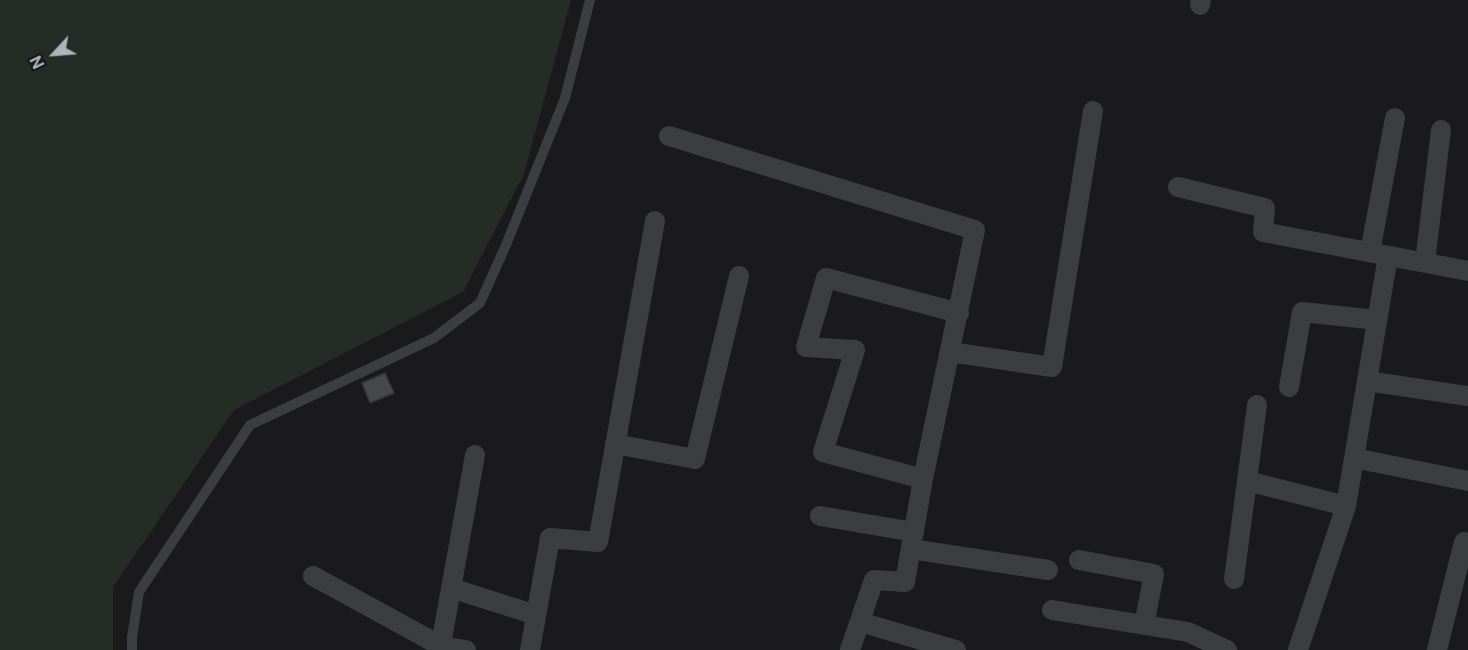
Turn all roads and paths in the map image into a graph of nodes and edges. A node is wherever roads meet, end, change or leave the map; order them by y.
1 (590, 0) edge
2 (1093, 111) dead end
3 (1395, 118) dead end
4 (1441, 130) dead end
5 (669, 136) dead end
6 (1179, 187) dead end
7 (655, 222) dead end
8 (1379, 254) junction
9 (1425, 262) junction
10 (1468, 271) edge
11 (739, 276) dead end
12 (959, 313) junction
13 (1377, 320) junction
14 (950, 352) junction
15 (1367, 381) junction
16 (1289, 387) dead end
17 (1468, 396) edge
18 (1257, 405) dead end
19 (615, 444) junction
20 (475, 455) dead end
21 (1354, 458) junction
22 (923, 478) junction
23 (1247, 481) junction
24 (1468, 481) edge
25 (1346, 506) junction
26 (820, 516) dead end
27 (912, 541) junction
28 (1464, 542) dead end
29 (1079, 561) dead end
30 (1048, 570) dead end
31 (313, 576) dead end
32 (1234, 579) dead end
33 (451, 588) junction
34 (1052, 610) dead end
35 (536, 615) junction
36 (860, 622) junction
37 (1144, 625) junction
38 (440, 648) edge
39 (132, 650) edge
40 (466, 650) edge
41 (530, 650) edge
42 (850, 650) edge
43 (956, 650) edge
44 (1227, 650) edge
45 (1298, 650) edge
46 (1437, 650) edge

1 - 39 lane
2 - 14 street
3 - 8 street
4 - 9 street
5 - 12 street
6 - 8 street
7 - 19 street
8 - 9 street
8 - 13 street
9 - 10 street
11 - 19 street
12 - 14 street
12 - 22 street
13 - 15 street
13 - 16 street
14 - 22 street
15 - 17 street
15 - 21 street
18 - 23 street
19 - 35 street
20 - 33 street
21 - 24 street
21 - 25 street
22 - 27 street
23 - 25 street
23 - 32 street
25 - 45 street
26 - 27 street
27 - 30 street
27 - 36 street
28 - 46 street
29 - 37 street
31 - 38 street
33 - 35 street
33 - 38 street
34 - 37 street
35 - 41 street
36 - 42 street
36 - 43 street
37 - 44 street
38 - 40 street

